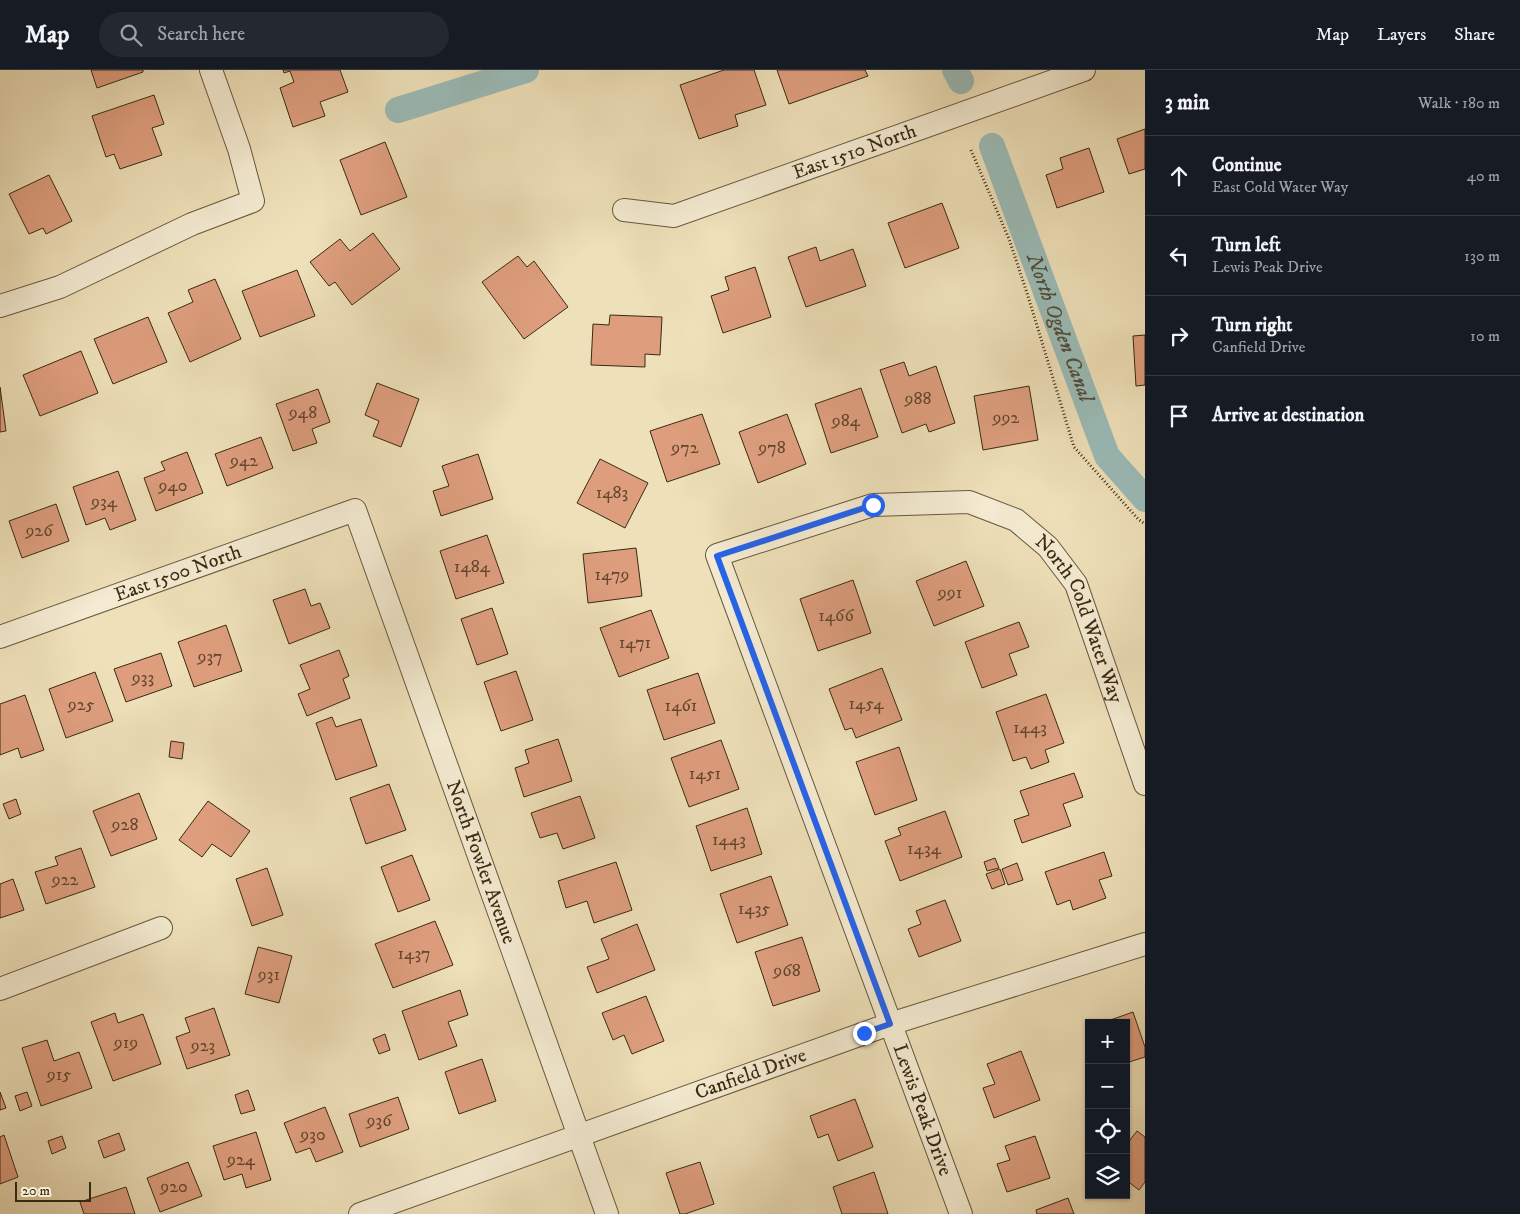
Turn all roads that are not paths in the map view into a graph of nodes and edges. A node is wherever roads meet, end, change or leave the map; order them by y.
1 (211, 70) edge
2 (1084, 70) edge
3 (624, 210) dead end
4 (0, 306) edge
5 (355, 510) joint
6 (717, 556) joint
7 (0, 637) edge
8 (1145, 784) edge
9 (161, 928) dead end
10 (1145, 944) edge
11 (0, 989) edge
12 (890, 1024) junction
13 (579, 1136) junction
14 (360, 1214) edge
15 (607, 1214) edge
16 (961, 1214) edge

1 - 4 street
2 - 3 street, East 1510 North
5 - 7 street, East 1500 North
5 - 13 street, North Fowler Avenue
6 - 8 street, North Cold Water Way
6 - 12 street, Lewis Peak Drive
9 - 11 street
10 - 12 street, Canfield Drive
12 - 13 street, Canfield Drive
12 - 16 street, Lewis Peak Drive
13 - 14 street, Canfield Drive
13 - 15 street, North Fowler Avenue

